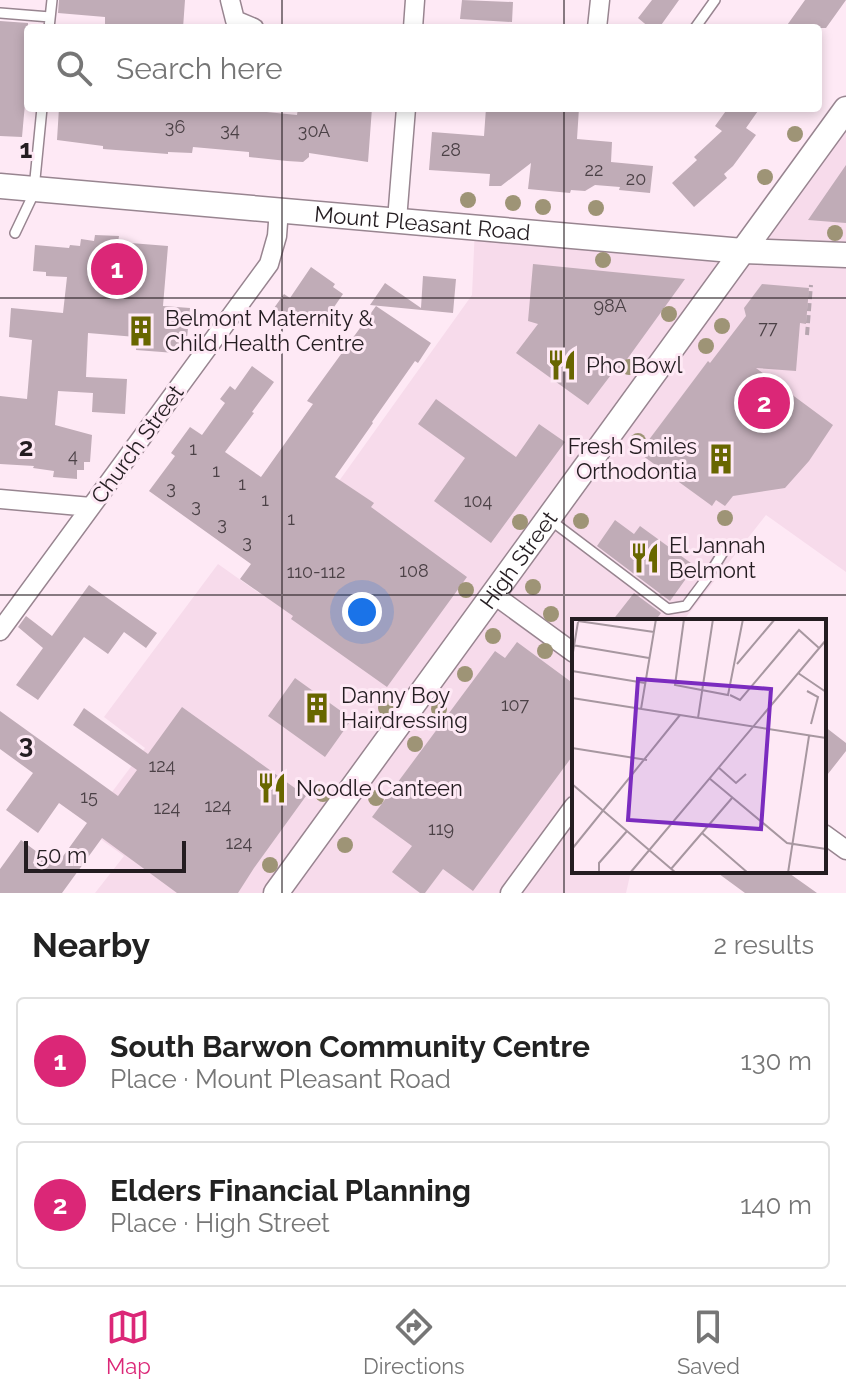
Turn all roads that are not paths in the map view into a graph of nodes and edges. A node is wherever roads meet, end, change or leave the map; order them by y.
1 (52, 0) edge
2 (230, 0) edge
3 (415, 0) edge
4 (600, 0) edge
5 (715, 0) edge
6 (0, 13) edge
7 (50, 23) edge
8 (244, 24) edge
9 (413, 24) edge
10 (597, 24) edge
11 (698, 24) edge
12 (846, 109) edge
13 (42, 112) edge
14 (406, 112) edge
15 (0, 186) edge
16 (35, 188) junction
17 (279, 209) junction
18 (397, 220) junction
19 (15, 233) dead end
20 (743, 251) junction
21 (846, 255) edge
22 (0, 499) edge
23 (91, 507) junction
24 (548, 518) junction
25 (725, 549) dead end
26 (493, 594) junction
27 (0, 631) edge
28 (572, 652) edge
29 (572, 809) edge
30 (826, 835) edge
31 (846, 850) edge
32 (276, 893) edge
33 (510, 893) edge

1 - 7 lane
2 - 8 street
3 - 9 street
4 - 10 street
5 - 11 lane
6 - 7 lane
12 - 20 street, High Street
13 - 16 lane
14 - 18 street
15 - 16 street, Mount Pleasant Road
16 - 17 street, Mount Pleasant Road
16 - 19 lane
17 - 18 street, Mount Pleasant Road
17 - 23 street, Church Street
18 - 20 street, Mount Pleasant Road
20 - 21 street, Mount Pleasant Road
20 - 24 street, High Street
22 - 23 street
23 - 27 street, Church Street
24 - 25 lane
24 - 26 street, High Street
26 - 28 street
26 - 32 street, High Street
29 - 33 street
30 - 31 street

